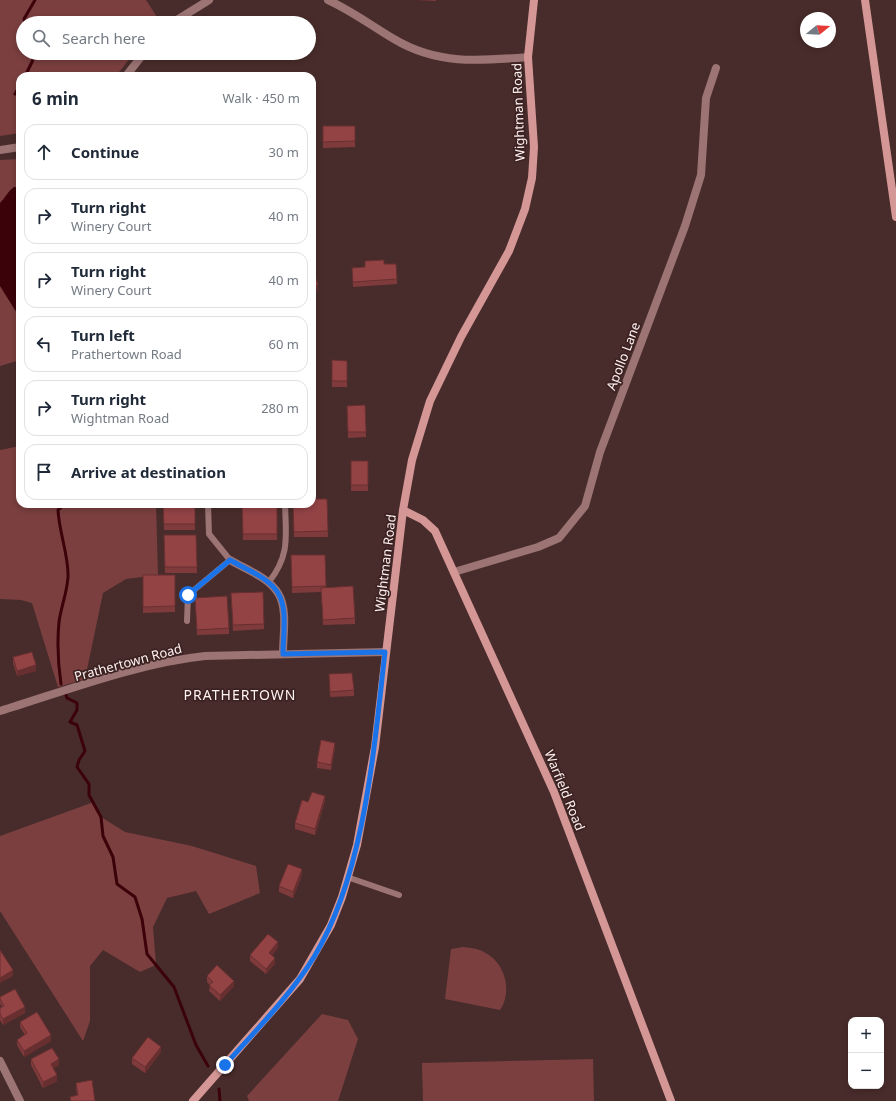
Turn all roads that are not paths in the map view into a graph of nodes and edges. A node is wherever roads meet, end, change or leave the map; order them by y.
1 (209, 0) edge
2 (328, 0) edge
3 (534, 0) edge
4 (865, 0) edge
5 (183, 16) edge
6 (528, 57) junction
7 (139, 60) edge
8 (716, 68) dead end
9 (129, 72) edge
10 (16, 148) edge
11 (0, 150) edge
12 (896, 217) edge
13 (208, 508) edge
14 (285, 508) edge
15 (403, 510) junction
16 (230, 560) junction
17 (454, 572) junction
18 (269, 582) junction
19 (187, 621) dead end
20 (385, 652) junction
21 (283, 654) junction
22 (0, 710) edge
23 (348, 877) junction
24 (399, 894) dead end
25 (0, 1061) edge
26 (20, 1101) edge
27 (193, 1101) edge
28 (671, 1101) edge

1 - 5 street
2 - 6 street
3 - 6 main road, Wightman Road
4 - 12 main road
6 - 15 main road, Wightman Road
7 - 9 street
8 - 17 street, Apollo Lane
10 - 11 street
13 - 16 lane
14 - 18 lane
15 - 17 main road, Warfield Road
15 - 20 main road, Wightman Road
16 - 18 street
16 - 19 lane
17 - 28 main road, Warfield Road
18 - 21 street
20 - 21 street, Prathertown Road
20 - 23 main road, Wightman Road
21 - 22 street, Prathertown Road
23 - 24 lane
23 - 27 main road, Wightman Road
25 - 26 street

